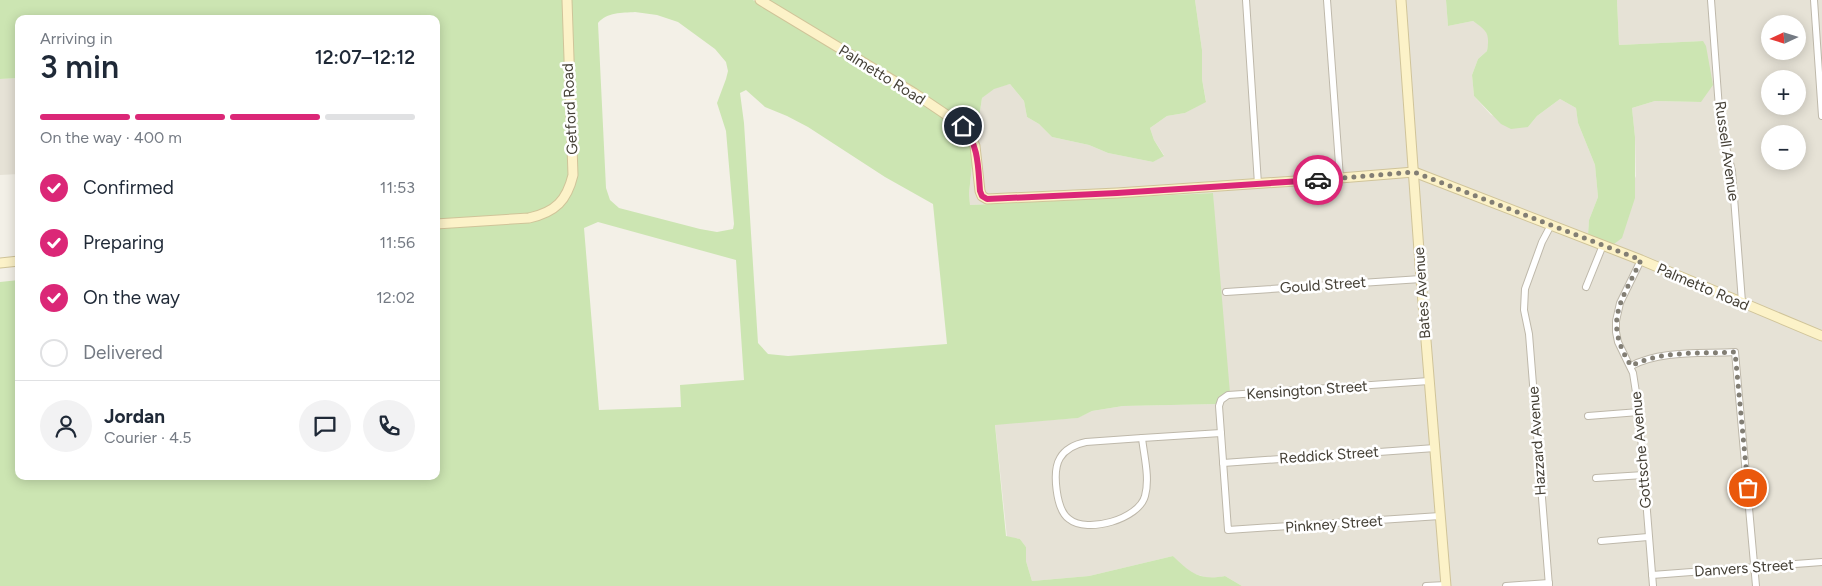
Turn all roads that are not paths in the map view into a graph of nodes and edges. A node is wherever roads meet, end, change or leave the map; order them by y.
1 (567, 0) edge
2 (760, 0) edge
3 (1246, 0) edge
4 (1327, 0) edge
5 (1402, 0) edge
6 (1711, 0) edge
7 (1814, 0) edge
8 (1822, 116) edge
9 (1414, 172) junction
10 (1340, 178) junction
11 (1258, 184) junction
12 (440, 224) edge
13 (1551, 225) junction
14 (1603, 245) junction
15 (1641, 260) junction
16 (15, 261) edge
17 (0, 263) edge
18 (1421, 279) junction
19 (1586, 288) dead end
20 (1226, 292) dead end
21 (1742, 302) junction
22 (1822, 336) edge
23 (1631, 366) junction
24 (1429, 381) junction
25 (1639, 412) junction
26 (1588, 416) dead end
27 (1221, 433) junction
28 (1142, 438) junction
29 (1434, 448) junction
30 (1223, 463) junction
31 (1644, 475) junction
32 (1596, 478) dead end
33 (1440, 516) junction
34 (1228, 530) joint
35 (1648, 537) junction
36 (1601, 541) dead end
37 (1822, 562) edge
38 (1755, 567) junction
39 (1652, 575) junction
40 (1446, 585) edge
41 (1549, 585) edge
42 (1426, 586) edge
43 (1506, 586) edge
44 (1653, 586) edge
45 (1756, 586) edge

1 - 12 street, Getford Road
2 - 11 street, Palmetto Road
3 - 11 street
4 - 10 street
5 - 9 street, Bates Avenue
6 - 21 street, Russell Avenue
7 - 8 street
9 - 10 street, Palmetto Road
9 - 13 street, Palmetto Road
9 - 18 street, Bates Avenue
10 - 11 street, Palmetto Road
13 - 14 street, Palmetto Road
13 - 41 street, Hazzard Avenue
14 - 15 street, Palmetto Road
14 - 19 street
15 - 21 street, Palmetto Road
15 - 23 street, Gottsche Avenue
16 - 17 street
18 - 20 street, Gould Street
18 - 24 street, Bates Avenue
21 - 22 street, Palmetto Road
23 - 25 street, Gottsche Avenue
23 - 38 street
24 - 27 street, Kensington Street
24 - 29 street, Bates Avenue
25 - 26 street
25 - 31 street, Gottsche Avenue
27 - 28 street
27 - 30 street, Kensington Street
28 - 28 street
29 - 30 street, Reddick Street
29 - 33 street, Bates Avenue
30 - 34 street, Kensington Street
31 - 32 street
31 - 35 street, Gottsche Avenue
33 - 34 street, Pinkney Street
33 - 40 street, Bates Avenue
35 - 36 street
35 - 39 street, Gottsche Avenue
37 - 38 street, Danvers Street
38 - 39 street, Danvers Street
38 - 45 street
39 - 44 street
40 - 42 street
41 - 43 street

